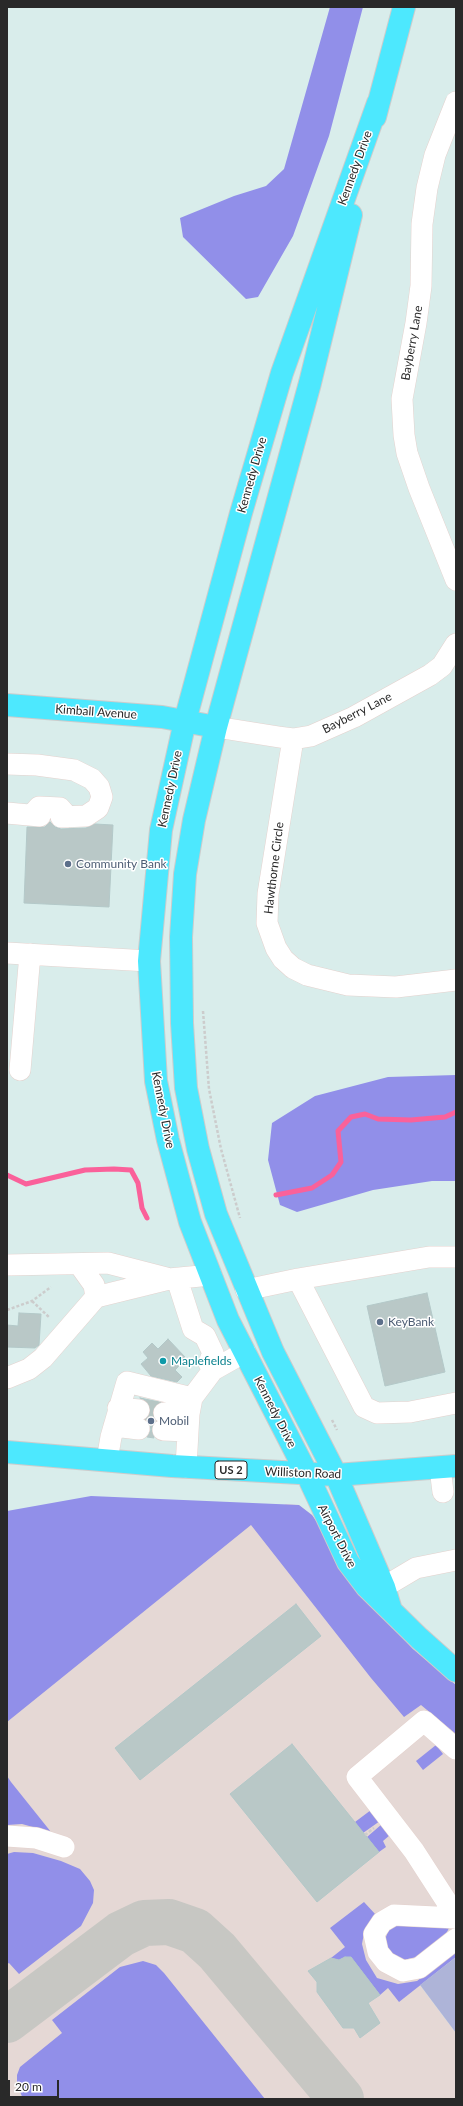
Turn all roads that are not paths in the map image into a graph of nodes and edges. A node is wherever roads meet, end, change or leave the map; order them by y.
1 (404, 7) edge
2 (456, 102) edge
3 (378, 103) junction
4 (456, 580) edge
5 (456, 644) edge
6 (7, 705) edge
7 (185, 721) junction
8 (216, 728) junction
9 (293, 738) junction
10 (7, 764) edge
11 (7, 813) edge
12 (7, 953) edge
13 (30, 954) junction
14 (149, 960) junction
15 (456, 980) edge
16 (20, 1070) dead end
17 (456, 1256) edge
18 (79, 1264) junction
19 (7, 1265) edge
20 (211, 1275) junction
21 (173, 1279) junction
22 (298, 1279) junction
23 (246, 1290) junction
24 (96, 1298) junction
25 (245, 1352) junction
26 (211, 1367) junction
27 (7, 1378) edge
28 (456, 1403) edge
29 (190, 1414) junction
30 (116, 1417) junction
31 (139, 1420) tunnel mouth
32 (164, 1421) tunnel mouth
33 (7, 1452) edge
34 (107, 1460) junction
35 (186, 1467) junction
36 (448, 1467) edge
37 (307, 1474) junction
38 (336, 1475) junction
39 (443, 1492) dead end
40 (456, 1560) edge
41 (384, 1587) junction
42 (390, 1610) junction
43 (456, 1671) edge
44 (456, 1749) edge
45 (7, 1836) edge
46 (64, 1847) dead end
47 (456, 1917) edge
48 (456, 1939) edge

1 - 3 main road, Kennedy Drive
2 - 4 street, Bayberry Lane
3 - 7 main road, Kennedy Drive
3 - 8 main road, Kennedy Drive
5 - 9 street, Bayberry Lane
6 - 7 main road, Kimball Avenue
7 - 8 main road, Kimball Avenue
7 - 14 main road, Kennedy Drive
8 - 9 street, Bayberry Lane
8 - 23 main road, Kennedy Drive
9 - 15 street, Hawthorne Circle
10 - 11 street
12 - 13 street
13 - 14 street
13 - 16 street
14 - 20 main road, Kennedy Drive
17 - 22 street
18 - 19 street
18 - 21 street
18 - 24 street
20 - 21 street
20 - 23 main road
20 - 25 main road, Kennedy Drive
21 - 24 street
21 - 26 street
22 - 23 street
22 - 28 street
23 - 38 main road, Kennedy Drive
24 - 27 street
25 - 26 street
25 - 37 main road, Kennedy Drive
26 - 29 street
29 - 30 street
29 - 32 street
29 - 35 street
30 - 31 street
30 - 34 street
33 - 34 main road, Williston Road / US 2
34 - 35 main road, Williston Road / US 2
35 - 37 main road, Williston Road / US 2
36 - 38 main road, Williston Road / US 2
36 - 39 street
37 - 38 main road, Williston Road / US 2
37 - 42 main road, Airport Drive
38 - 41 main road, Airport Drive
40 - 41 street
41 - 42 main road, Airport Drive
42 - 43 main road, Airport Drive
44 - 47 street
45 - 46 street
47 - 48 street

